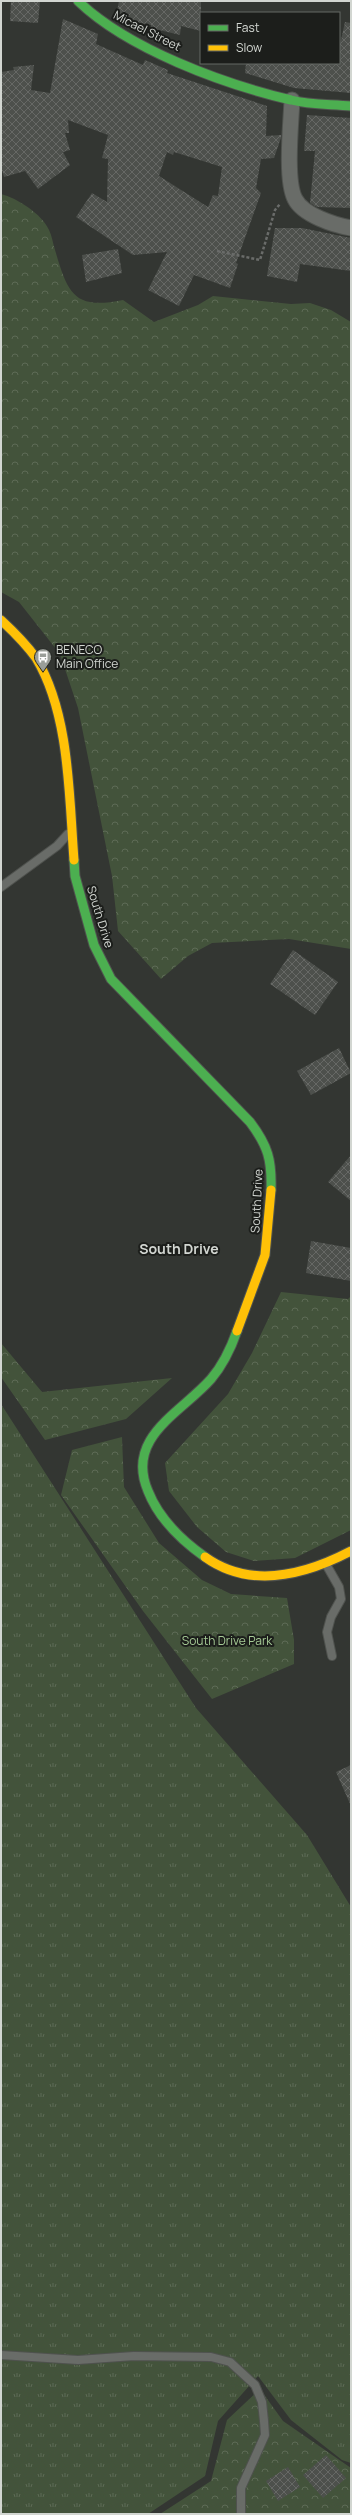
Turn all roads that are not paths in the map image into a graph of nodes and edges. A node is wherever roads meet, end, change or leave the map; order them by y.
1 (78, 1) edge
2 (292, 100) junction
3 (351, 106) edge
4 (351, 228) edge
5 (1, 620) edge
6 (71, 831) junction
7 (1, 887) edge
8 (351, 1551) edge
9 (327, 1566) junction
10 (332, 1656) dead end
11 (1, 2355) edge
12 (241, 2514) edge

1 - 2 main road, Micael Street
2 - 3 main road, Micael Street
2 - 4 street
5 - 6 main road, South Drive
6 - 7 lane
6 - 9 main road, South Drive
8 - 9 main road, South Drive
9 - 10 lane
11 - 12 lane

